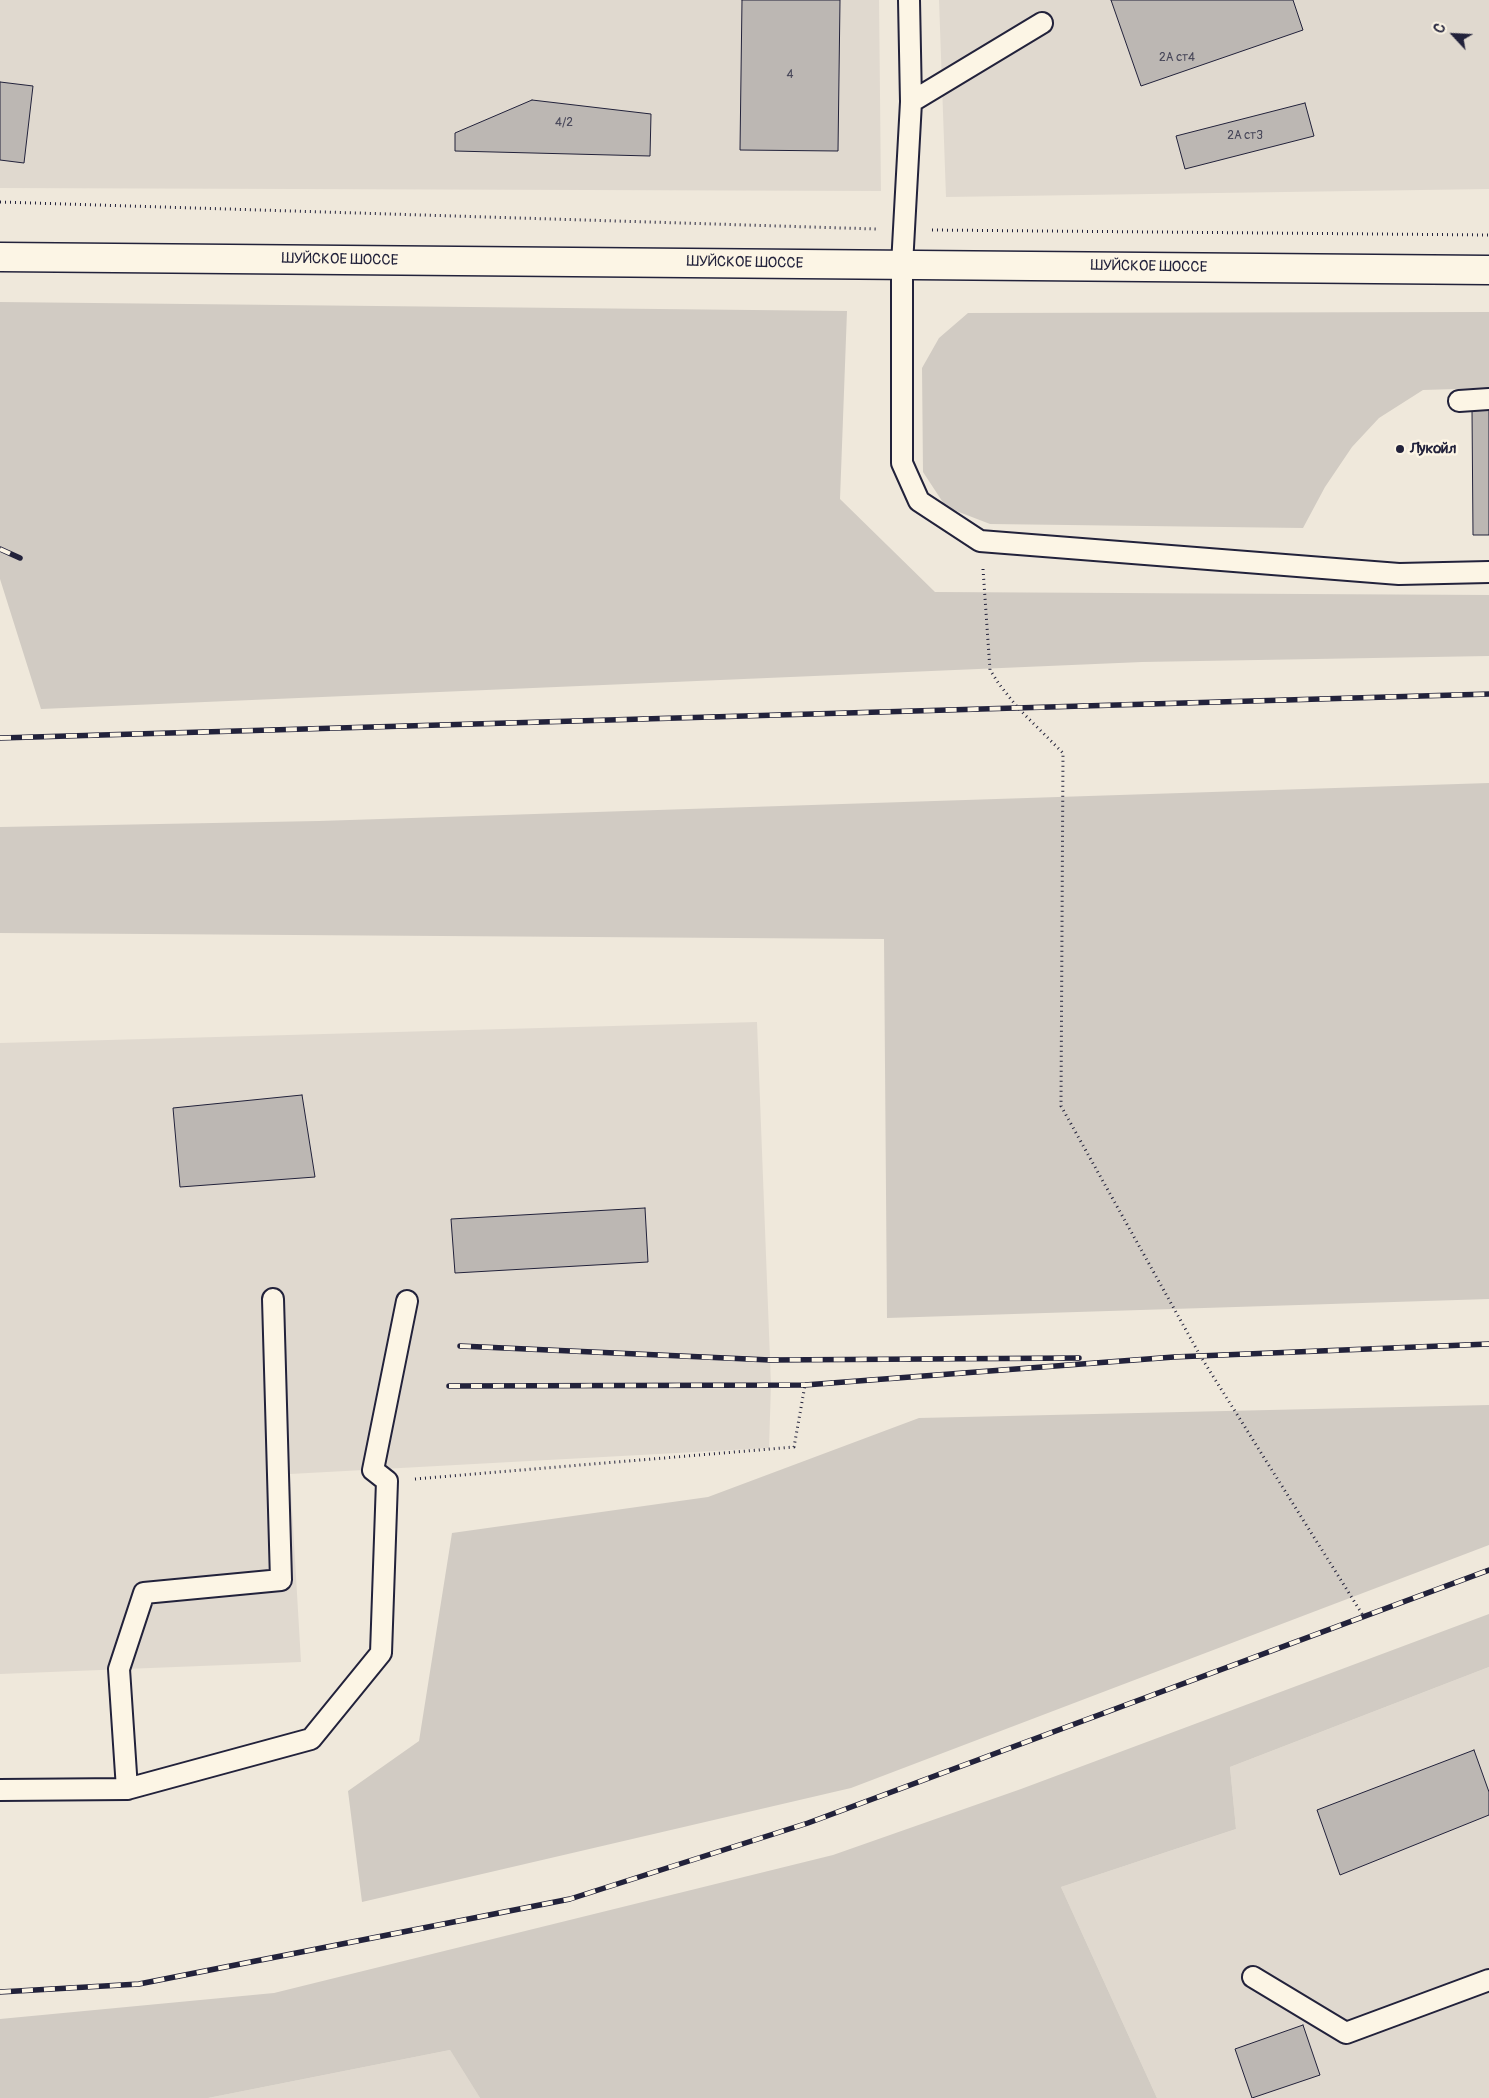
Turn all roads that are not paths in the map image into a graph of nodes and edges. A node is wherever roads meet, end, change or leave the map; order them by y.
1 (909, 0) edge
2 (1042, 23) dead end
3 (911, 102) junction
4 (0, 257) edge
5 (902, 265) junction
6 (1489, 270) edge
7 (1489, 399) edge
8 (1460, 401) dead end
9 (1489, 572) edge
10 (273, 1299) dead end
11 (407, 1301) dead end
12 (127, 1789) junction
13 (0, 1790) edge
14 (1253, 1977) dead end
15 (1489, 1980) edge

1 - 3 lane
2 - 3 lane
3 - 5 lane
4 - 5 main road, ШУЙСКОЕ ШОССЕ
5 - 6 main road, ШУЙСКОЕ ШОССЕ
5 - 9 lane
7 - 8 lane
10 - 12 lane
11 - 12 lane
12 - 13 lane
14 - 15 lane

